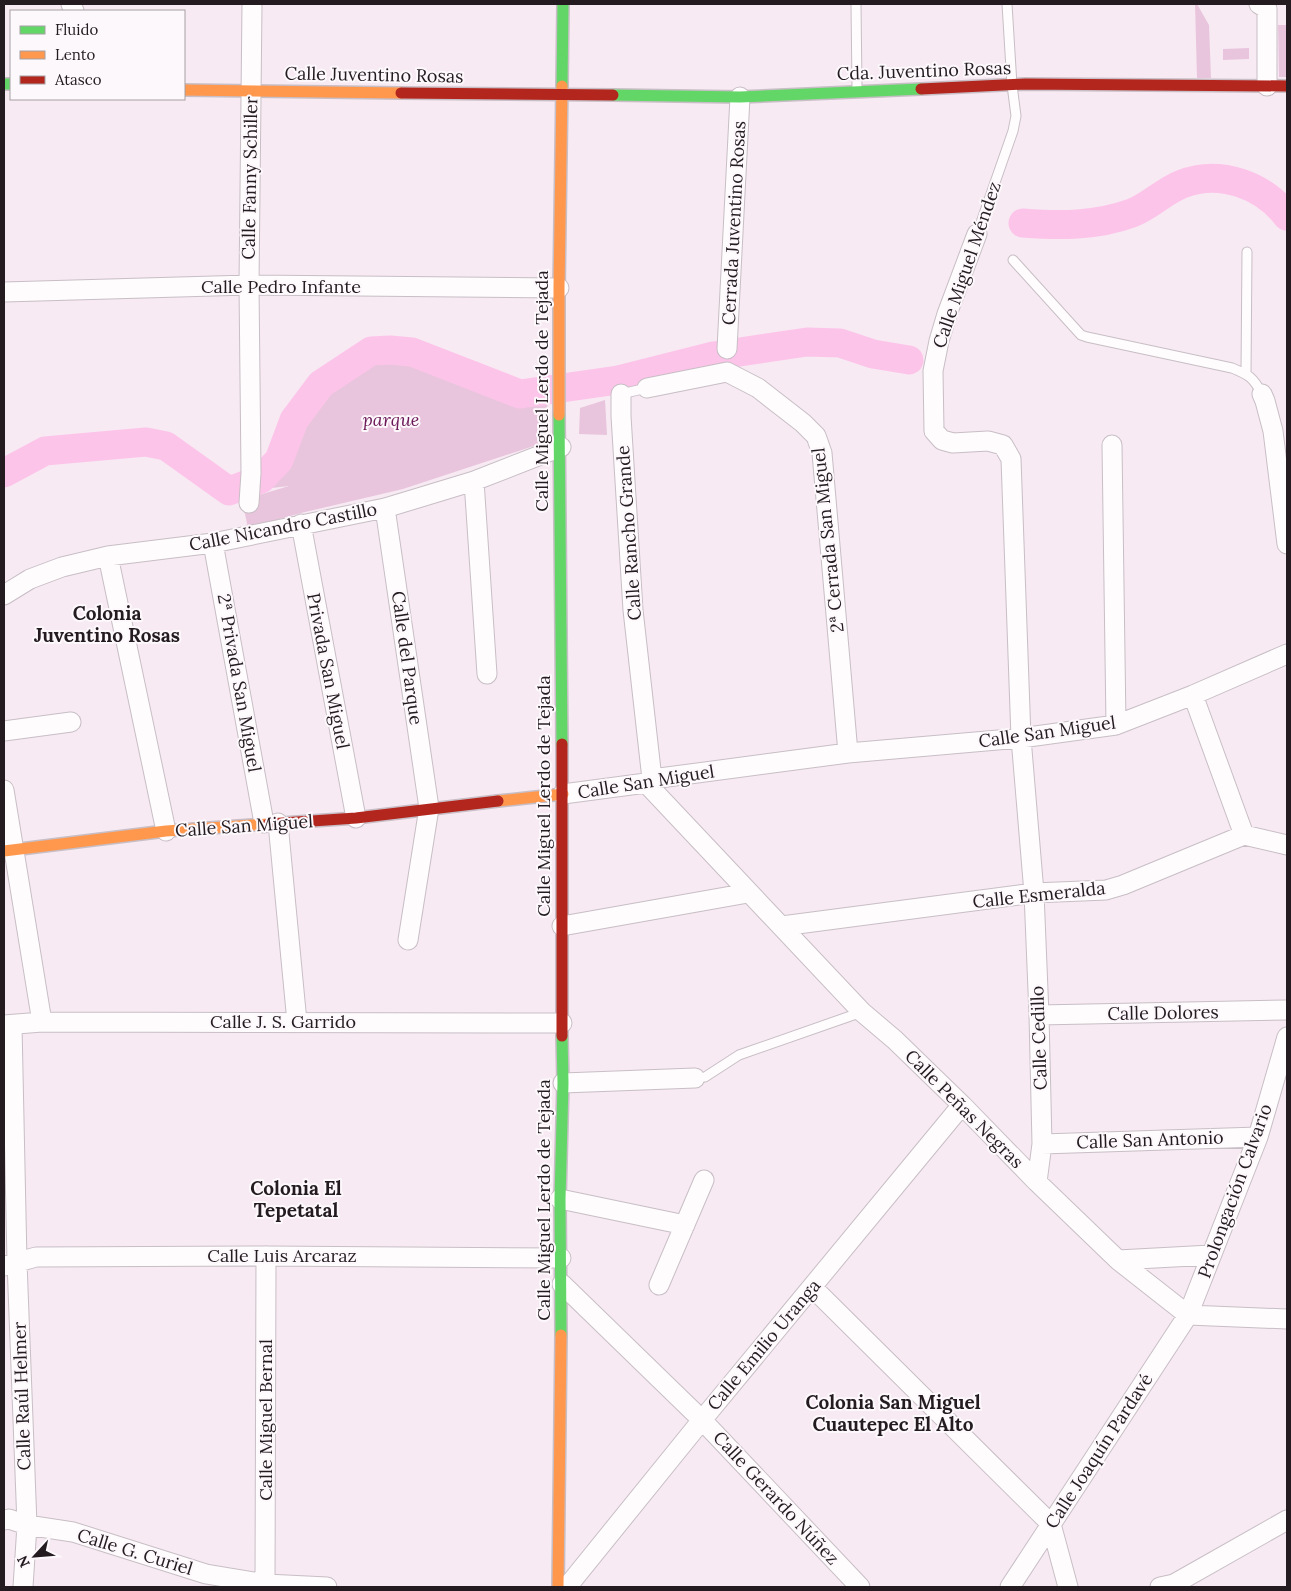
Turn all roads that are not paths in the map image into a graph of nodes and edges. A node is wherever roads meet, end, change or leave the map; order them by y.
1 (252, 4) edge
2 (563, 4) edge
3 (856, 4) edge
4 (1007, 4) edge
5 (1259, 4) edge
6 (1012, 85) junction
7 (1267, 86) junction
8 (1287, 86) edge
9 (185, 90) edge
10 (252, 91) junction
11 (857, 91) junction
12 (563, 95) junction
13 (740, 97) junction
14 (977, 234) joint
15 (1247, 252) dead end
16 (1013, 260) dead end
17 (249, 285) junction
18 (559, 288) junction
19 (4, 292) edge
20 (727, 349) dead end
21 (727, 372) joint
22 (1246, 373) junction
23 (647, 388) joint
24 (621, 394) joint
25 (1262, 394) joint
26 (1280, 432) edge
27 (560, 440) junction
28 (1112, 445) dead end
29 (474, 481) junction
30 (250, 487) dead end
31 (385, 508) junction
32 (301, 524) junction
33 (213, 542) junction
34 (1287, 544) edge
35 (108, 556) junction
36 (4, 595) edge
37 (1287, 654) edge
38 (487, 674) dead end
39 (1193, 695) junction
40 (71, 722) dead end
41 (1116, 724) junction
42 (4, 731) edge
43 (1020, 738) junction
44 (848, 753) junction
45 (649, 781) junction
46 (4, 790) edge
47 (563, 794) junction
48 (429, 808) junction
49 (356, 818) junction
50 (271, 823) junction
51 (166, 831) junction
52 (1244, 835) junction
53 (1287, 845) edge
54 (9, 850) edge
55 (748, 893) junction
56 (1034, 893) junction
57 (562, 926) junction
58 (782, 926) junction
59 (408, 940) dead end
60 (1287, 1010) edge
61 (862, 1012) junction
62 (1039, 1015) junction
63 (42, 1022) junction
64 (297, 1022) junction
65 (562, 1022) junction
66 (8, 1025) edge
67 (1287, 1038) edge
68 (700, 1077) joint
69 (563, 1083) junction
70 (8, 1094) edge
71 (962, 1105) junction
72 (1258, 1137) junction
73 (1042, 1144) junction
74 (704, 1180) dead end
75 (1037, 1182) junction
76 (560, 1199) junction
77 (685, 1225) junction
78 (1211, 1255) junction
79 (266, 1256) junction
80 (561, 1258) junction
81 (1118, 1260) junction
82 (10, 1264) edge
83 (562, 1284) junction
84 (659, 1285) dead end
85 (812, 1288) junction
86 (1188, 1315) junction
87 (1287, 1319) edge
88 (702, 1420) junction
89 (4, 1520) edge
90 (1287, 1520) edge
91 (1051, 1524) junction
92 (27, 1525) junction
93 (266, 1586) edge
94 (1171, 1586) edge
95 (23, 1587) edge
96 (327, 1587) edge
97 (558, 1587) edge
98 (567, 1587) edge
99 (860, 1587) edge
100 (1010, 1587) edge
101 (1068, 1587) edge

1 - 10 street, Calle Fanny Schiller
2 - 12 street, Calle Miguel Lerdo de Tejada
3 - 11 lane
4 - 6 lane, Calle Miguel Méndez
5 - 7 street
6 - 7 street, Cda. Juventino Rosas
6 - 11 street, Cda. Juventino Rosas
6 - 14 lane, Calle Miguel Méndez
7 - 8 street, Cda. Juventino Rosas
9 - 10 street, Calle Juventino Rosas
10 - 12 street, Calle Juventino Rosas
10 - 17 street, Calle Fanny Schiller
11 - 13 street, Cda. Juventino Rosas
12 - 13 street, Cda. Juventino Rosas
12 - 18 street, Calle Miguel Lerdo de Tejada
13 - 20 street, Cerrada Juventino Rosas
14 - 43 street, Calle Miguel Méndez
15 - 22 lane
16 - 22 lane
17 - 18 street, Calle Pedro Infante
17 - 19 street, Calle Pedro Infante
17 - 30 street, Calle Fanny Schiller
18 - 27 street, Calle Miguel Lerdo de Tejada
21 - 23 street, Calle Rancho Grande
21 - 44 street, 2ª Cerrada San Miguel
22 - 25 lane
23 - 24 lane, Calle Rancho Grande
24 - 45 street, Calle Rancho Grande
25 - 26 street
26 - 34 street
27 - 29 street, Calle Nicandro Castillo
27 - 47 street, Calle Miguel Lerdo de Tejada
28 - 41 street
29 - 31 street, Calle Nicandro Castillo
29 - 38 street
31 - 32 street, Calle Nicandro Castillo
31 - 48 street, Calle del Parque
32 - 33 street, Calle Nicandro Castillo
32 - 49 street, Privada San Miguel
33 - 35 street, Calle Nicandro Castillo
33 - 50 street, 2ª Privada San Miguel
35 - 36 street, Calle Nicandro Castillo
35 - 51 street
37 - 39 street, Calle San Miguel
39 - 41 street, Calle San Miguel
39 - 52 street
40 - 42 street
41 - 43 street, Calle San Miguel
43 - 44 street, Calle San Miguel
43 - 56 street, Calle Cedillo
44 - 45 street, Calle San Miguel
45 - 47 street, Calle San Miguel
45 - 55 street, Calle Peñas Negras
46 - 54 street
47 - 48 street, Calle San Miguel
47 - 57 street, Calle Miguel Lerdo de Tejada
48 - 49 street, Calle San Miguel
48 - 59 street, Calle del Parque
49 - 50 street, Calle San Miguel
50 - 51 street, Calle San Miguel
50 - 64 street, 2ª Privada San Miguel
51 - 54 street, Calle San Miguel
52 - 53 street
52 - 56 street, Calle Esmeralda
54 - 63 street
55 - 57 street
55 - 58 street, Calle Peñas Negras
56 - 58 street, Calle Esmeralda
56 - 62 street, Calle Cedillo
57 - 65 street, Calle Miguel Lerdo de Tejada
58 - 61 street, Calle Peñas Negras
60 - 62 street, Calle Dolores
61 - 68 lane
61 - 71 street, Calle Peñas Negras
62 - 73 street, Calle Cedillo
63 - 64 street, Calle J. S. Garrido
63 - 66 street, Calle J. S. Garrido
64 - 65 street, Calle J. S. Garrido
65 - 69 street, Calle Miguel Lerdo de Tejada
66 - 70 street, Calle Raúl Helmer
67 - 72 street, Prolongación Calvario
68 - 69 street
69 - 76 street, Calle Miguel Lerdo de Tejada
70 - 82 street, Calle Raúl Helmer
71 - 75 street, Calle Peñas Negras
71 - 85 street, Calle Emilio Uranga
72 - 73 street, Calle San Antonio
72 - 78 street, Prolongación Calvario
73 - 75 street, Calle Cedillo
74 - 77 street
75 - 81 street, Calle Peñas Negras
76 - 77 street
76 - 80 street, Calle Miguel Lerdo de Tejada
77 - 84 street
78 - 81 street
78 - 86 street, Prolongación Calvario
79 - 80 street, Calle Luis Arcaraz
79 - 82 street, Calle Luis Arcaraz
79 - 93 street, Calle Miguel Bernal
80 - 83 street, Calle Miguel Lerdo de Tejada
81 - 86 street, Calle Peñas Negras
82 - 92 street, Calle Raúl Helmer
83 - 88 street, Calle Gerardo Núñez
83 - 97 street, Calle Miguel Lerdo de Tejada
85 - 88 street, Calle Emilio Uranga
85 - 91 street
86 - 87 street
86 - 91 street, Calle Joaquín Pardavé
88 - 98 street, Calle Emilio Uranga
88 - 99 street, Calle Gerardo Núñez
89 - 92 street, Calle G. Curiel
90 - 94 street
91 - 100 street, Calle Joaquín Pardavé
91 - 101 street
92 - 93 street, Calle G. Curiel
92 - 95 street, Calle Raúl Helmer
93 - 96 street, Calle G. Curiel

